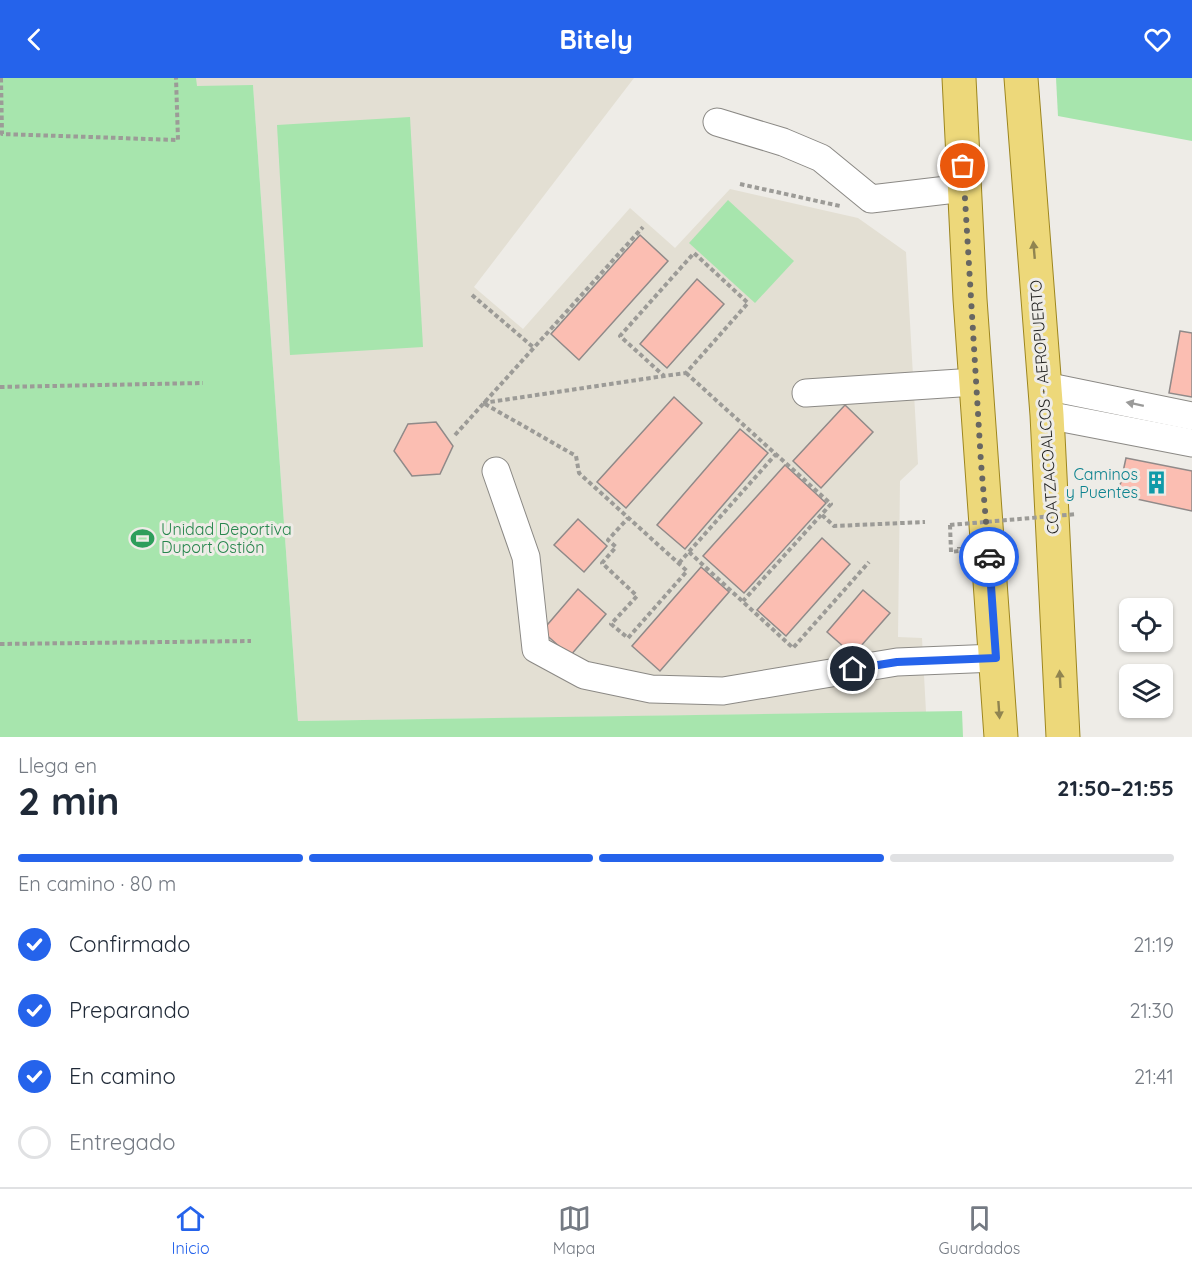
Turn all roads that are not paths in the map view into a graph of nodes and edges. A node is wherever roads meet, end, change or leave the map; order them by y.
1 (959, 78) edge
2 (1021, 78) edge
3 (717, 122) dead end
4 (964, 188) junction
5 (975, 382) junction
6 (806, 393) dead end
7 (1046, 401) junction
8 (1192, 416) edge
9 (1192, 443) edge
10 (496, 471) dead end
11 (996, 658) junction
12 (1001, 737) edge
13 (1063, 737) edge

1 - 4 main road
7 -> 2 main road, COATZACOALCOS - AEROPUERTO
3 - 4 street
4 - 5 main road
5 - 6 street
5 - 11 main road
8 -> 7 street
7 - 9 street
13 -> 7 main road, COATZACOALCOS - AEROPUERTO
10 - 11 street
11 -> 12 main road

